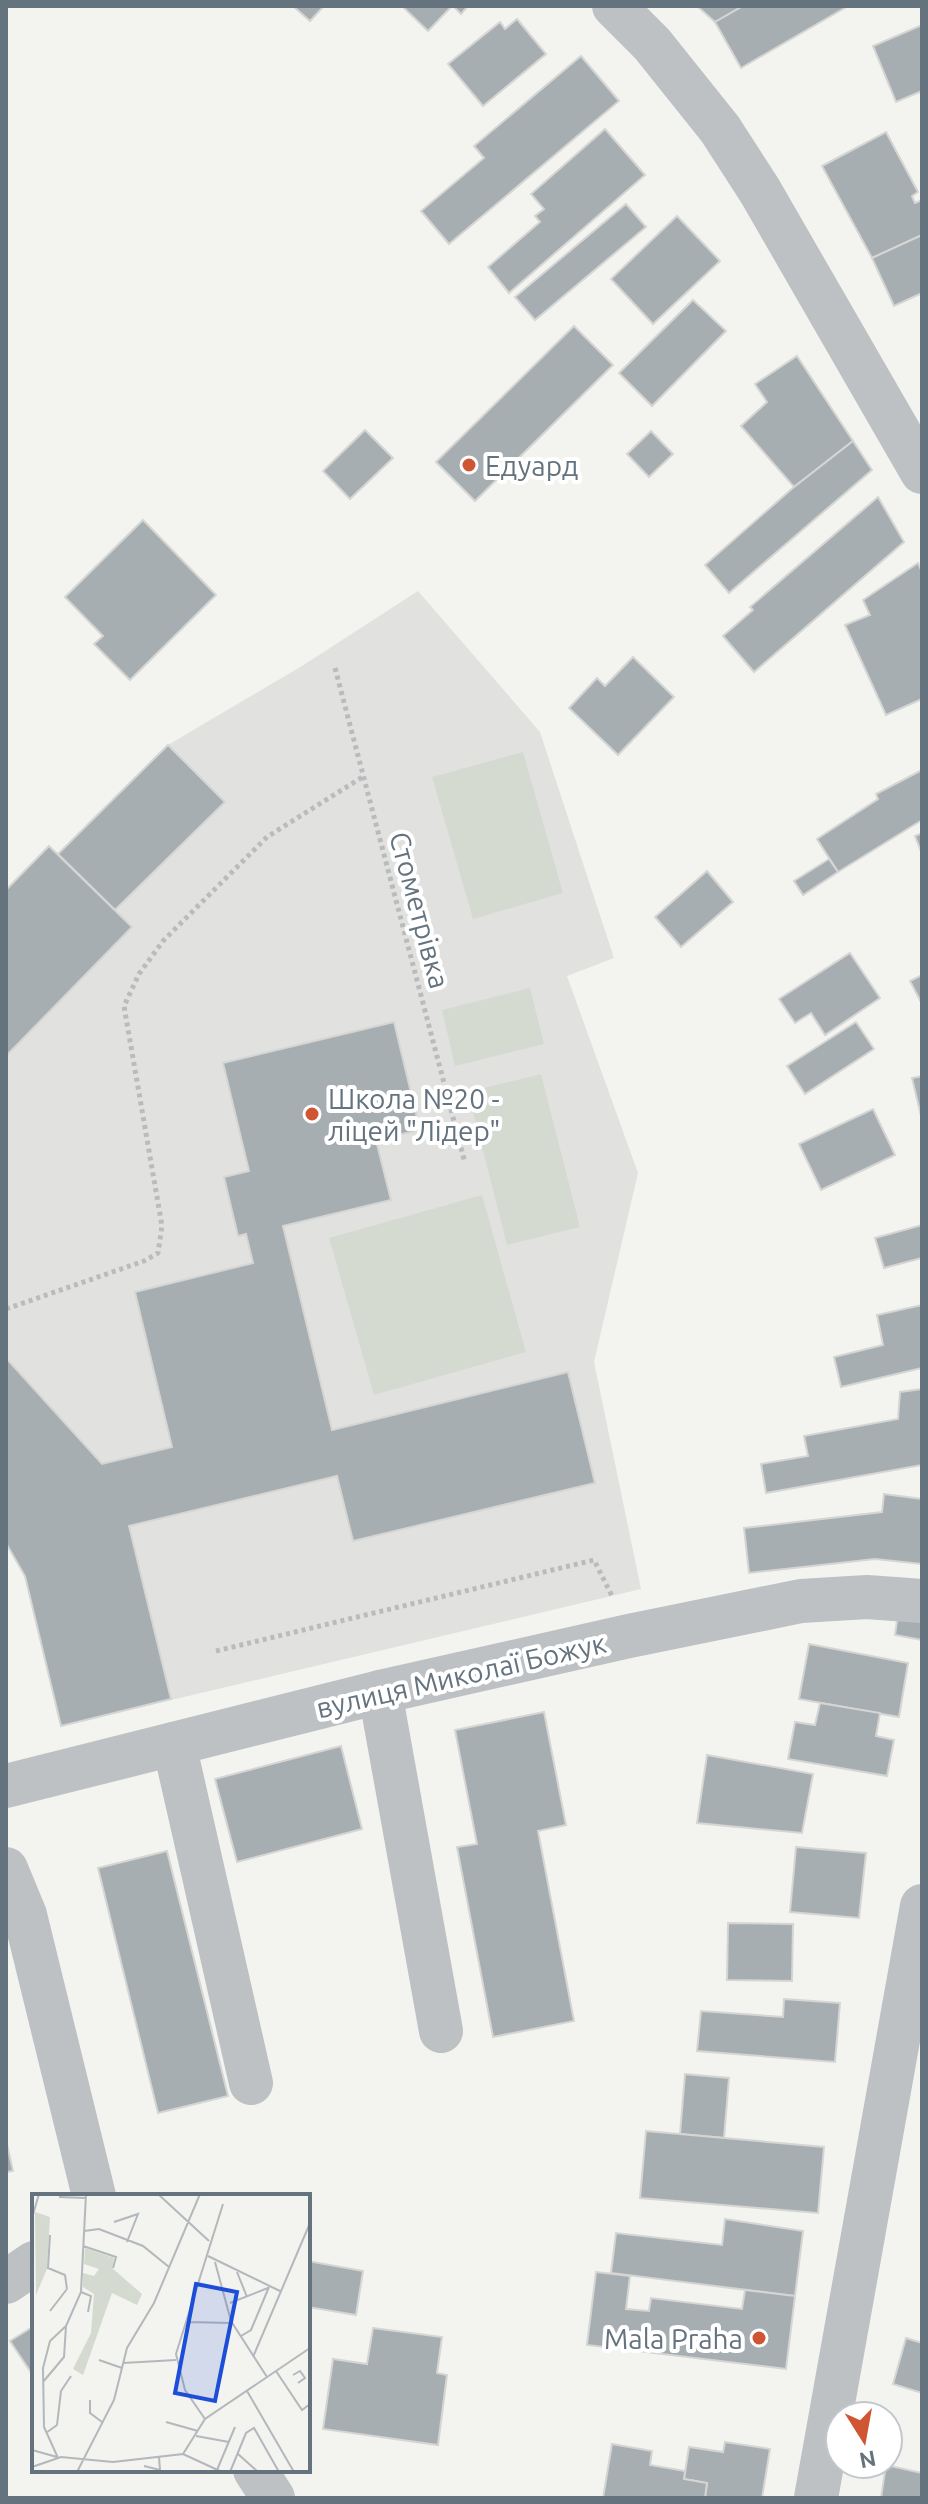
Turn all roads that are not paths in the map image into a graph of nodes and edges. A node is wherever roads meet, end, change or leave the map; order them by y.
1 (614, 6) edge
2 (922, 472) edge
3 (922, 1601) edge
4 (380, 1692) junction
5 (174, 1744) junction
6 (6, 1786) edge
7 (6, 1869) edge
8 (922, 1906) edge
9 (441, 2031) dead end
10 (251, 2083) dead end
11 (94, 2194) edge
12 (32, 2264) edge
13 (6, 2282) edge
14 (256, 2472) edge
15 (273, 2498) edge
16 (816, 2498) edge

1 - 2 street
3 - 4 street, вулиця Миколаї Божук
4 - 5 street, вулиця Миколаї Божук
4 - 9 street
5 - 6 street, вулиця Миколаї Божук
5 - 10 street
7 - 11 street
8 - 16 street
12 - 13 street
14 - 15 street

